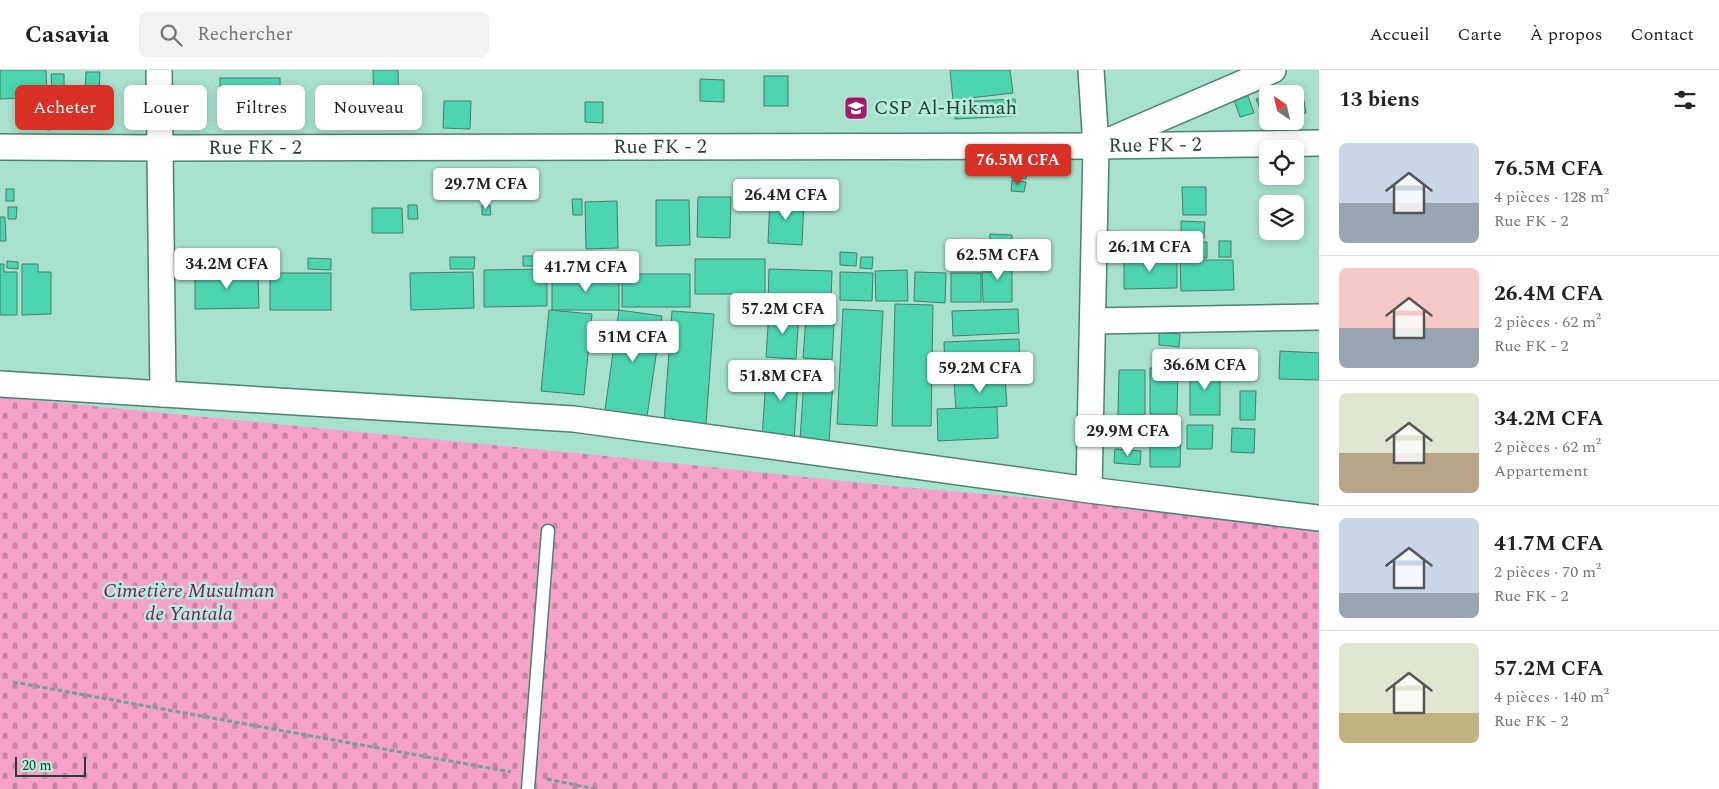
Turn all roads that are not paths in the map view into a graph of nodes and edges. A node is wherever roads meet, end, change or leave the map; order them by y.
1 (159, 70) edge
2 (1091, 70) edge
3 (1273, 70) edge
4 (1319, 143) edge
5 (1096, 146) junction
6 (0, 147) edge
7 (160, 148) junction
8 (1319, 317) edge
9 (1093, 321) junction
10 (0, 384) edge
11 (163, 394) junction
12 (1089, 490) junction
13 (1319, 518) edge
14 (548, 531) dead end
15 (528, 789) edge

1 - 7 street
2 - 5 street
3 - 5 street
4 - 5 street, Rue FK - 2
5 - 7 street, Rue FK - 2
5 - 9 street
6 - 7 street, Rue FK - 2
7 - 11 street
8 - 9 street
9 - 12 street
10 - 11 street
11 - 12 street
12 - 13 street
14 - 15 lane

